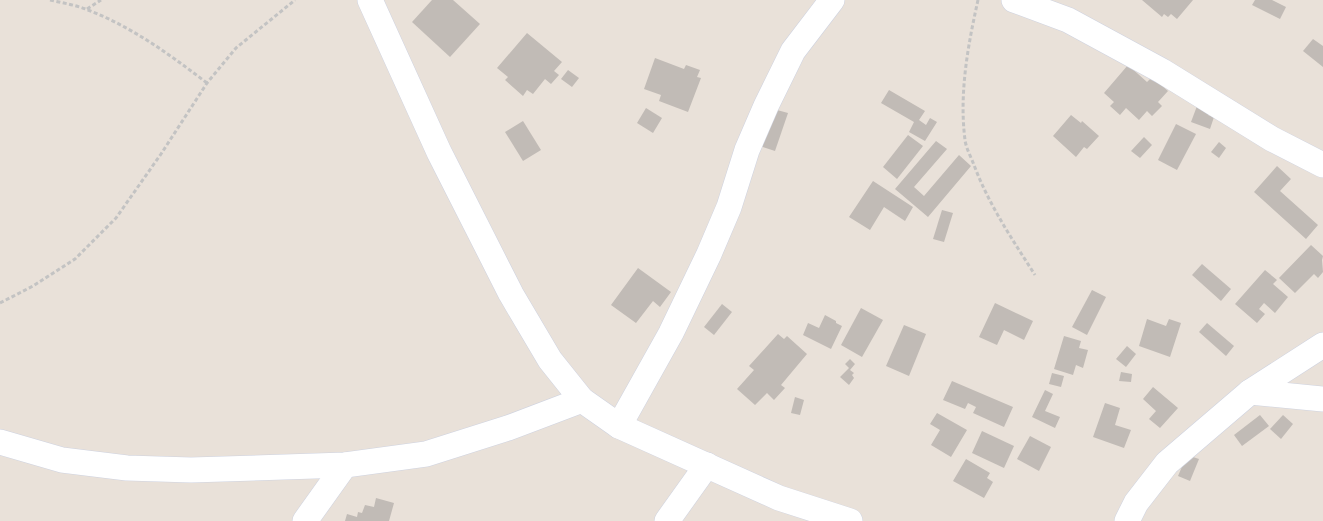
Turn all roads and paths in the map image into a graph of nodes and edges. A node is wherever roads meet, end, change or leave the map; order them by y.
1 (50, 0) edge
2 (101, 0) edge
3 (295, 0) edge
4 (370, 0) edge
5 (832, 0) edge
6 (978, 0) edge
7 (1014, 0) edge
8 (86, 9) junction
9 (207, 83) junction
10 (1323, 165) edge
11 (1035, 275) dead end
12 (0, 303) edge
13 (1323, 345) edge
14 (1250, 392) junction
15 (1323, 399) edge
16 (582, 400) junction
17 (619, 426) junction
18 (0, 442) edge
19 (345, 465) junction
20 (707, 465) junction
21 (304, 521) edge
22 (667, 521) edge
23 (850, 521) edge
24 (1127, 521) edge

1 - 8 path
2 - 8 path
3 - 9 path
4 - 16 street
5 - 17 street
6 - 11 path
7 - 10 street
8 - 9 path
9 - 12 path
13 - 14 street
14 - 15 street
14 - 24 street
16 - 17 street
16 - 19 street
17 - 20 street
18 - 19 street
19 - 21 street
20 - 22 street
20 - 23 street

